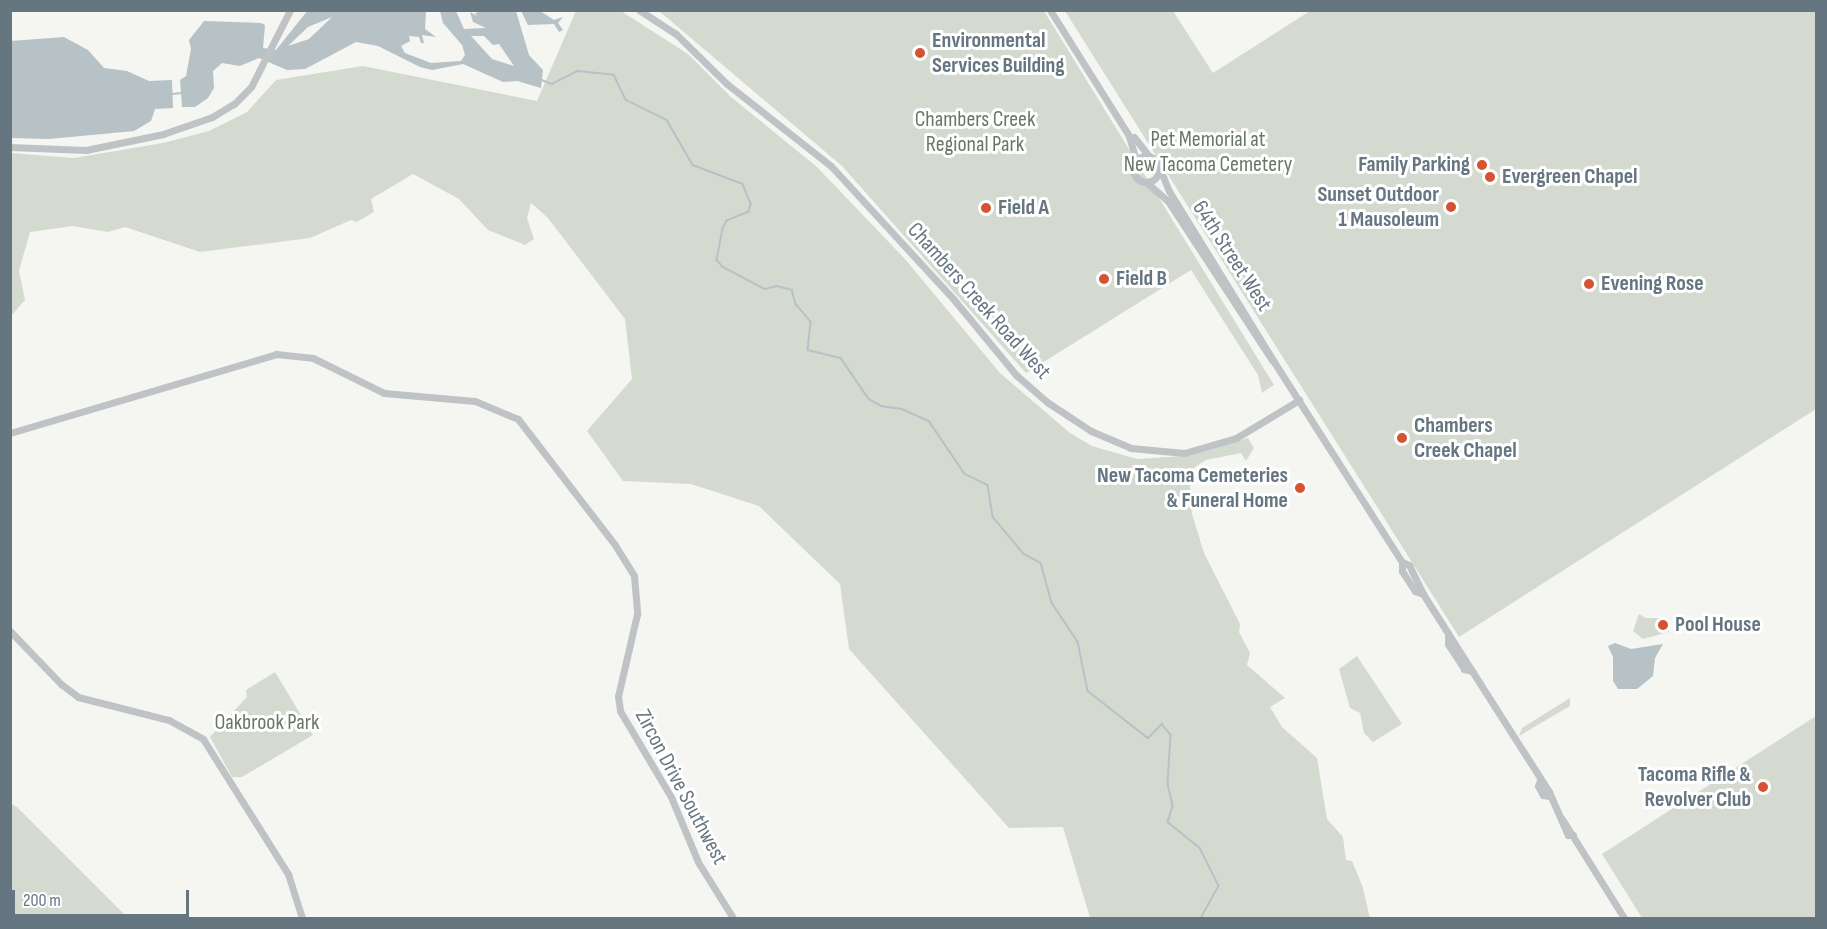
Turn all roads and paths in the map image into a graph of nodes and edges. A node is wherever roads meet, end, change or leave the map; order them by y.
1 (290, 10) edge
2 (639, 10) edge
3 (1050, 10) edge
4 (1056, 10) edge
5 (10, 147) edge
6 (1149, 156) junction
7 (1136, 161) junction
8 (1160, 169) junction
9 (1146, 182) junction
10 (1274, 362) junction
11 (1299, 400) junction
12 (10, 433) edge
13 (10, 631) edge
14 (302, 918) edge
15 (733, 918) edge
16 (1624, 918) edge

1 - 5 street
2 - 11 street, Chambers Creek Road West
3 - 7 street
4 - 6 street
6 - 7 street
6 - 8 street
7 - 9 street
8 - 9 street
8 - 10 street, 64th Street West
9 - 10 street, 64th Street West
10 - 11 street, 64th Street West
11 - 16 street
12 - 15 street, Zircon Drive Southwest
13 - 14 street

